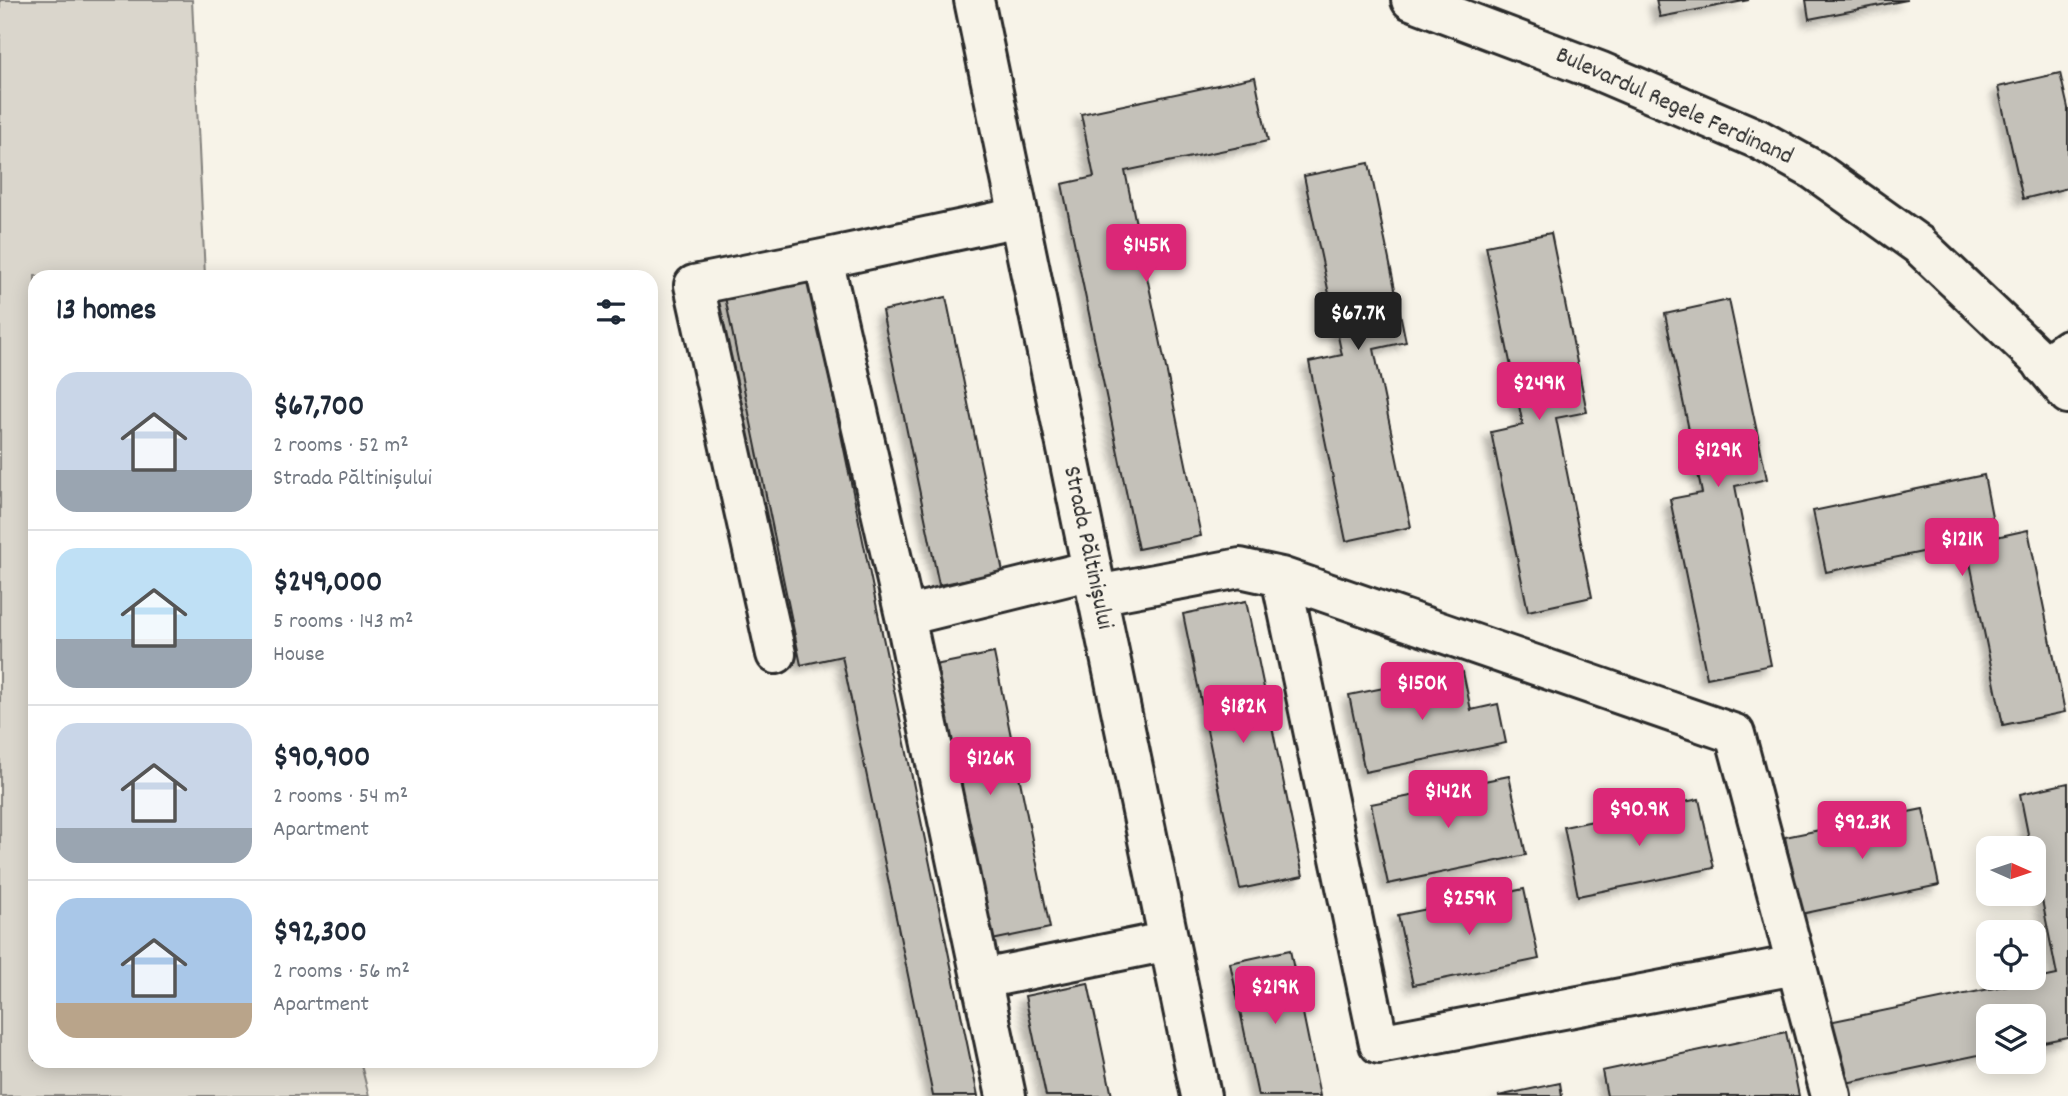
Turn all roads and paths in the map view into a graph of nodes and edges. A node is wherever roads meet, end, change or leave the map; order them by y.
1 (974, 0) edge
2 (1410, 0) edge
3 (1019, 216) junction
4 (823, 259) junction
5 (2060, 369) edge
6 (1281, 577) junction
7 (1094, 582) junction
8 (905, 616) junction
9 (776, 654) dead end
10 (1169, 941) junction
11 (1795, 965) junction
12 (982, 979) junction
13 (1006, 1096) edge
14 (1201, 1096) edge
15 (1831, 1096) edge

1 - 3 street, Strada Păltinișului
2 - 5 street, Bulevardul Regele Ferdinand
3 - 4 street
3 - 7 street, Strada Păltinișului
4 - 8 street
4 - 9 street
6 - 7 street
6 - 11 street
6 - 11 street
7 - 8 street
7 - 10 street, Strada Păltinișului
8 - 12 street
10 - 12 street
10 - 14 street, Strada Păltinișului
11 - 15 street
12 - 13 street

